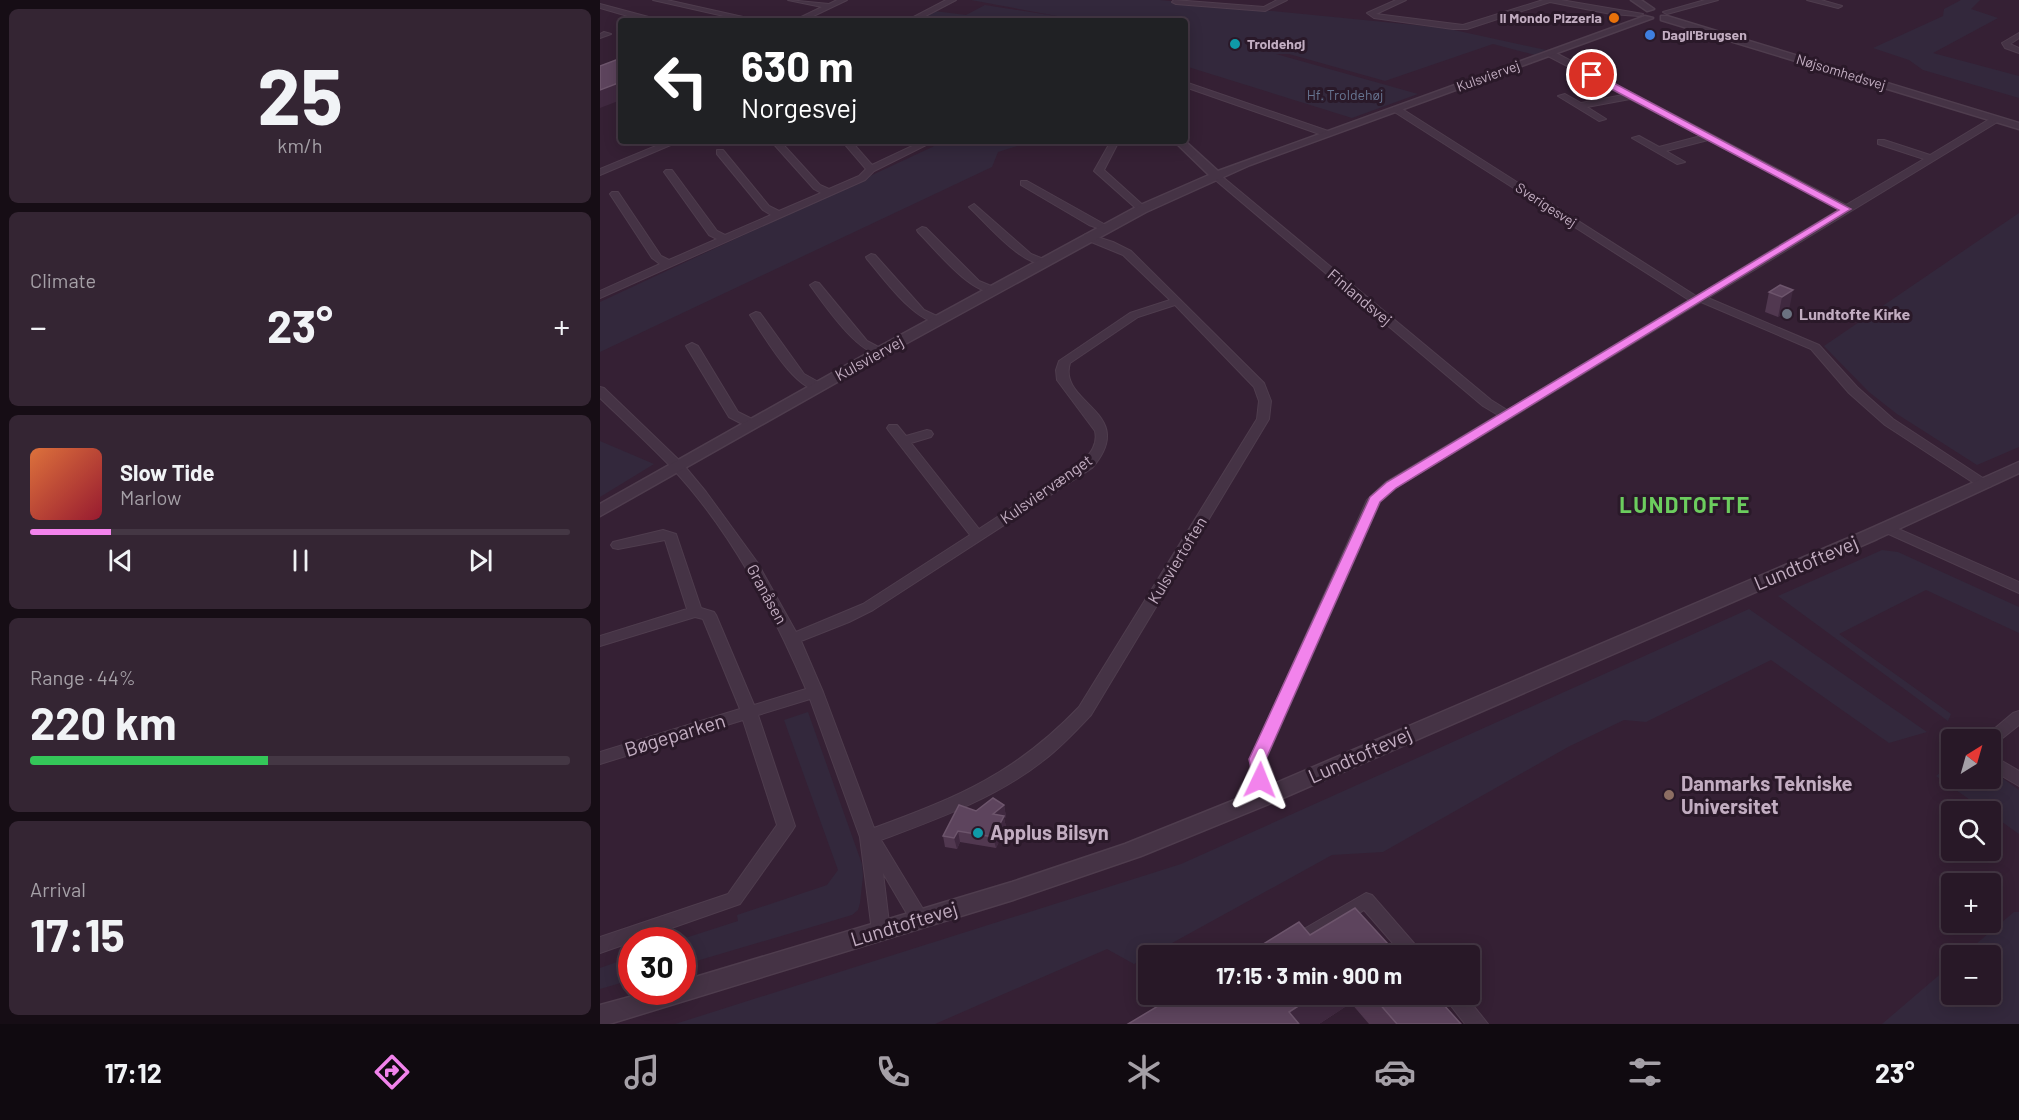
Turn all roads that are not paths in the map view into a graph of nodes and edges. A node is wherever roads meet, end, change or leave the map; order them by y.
1 (657, 0) edge
2 (792, 0) edge
3 (843, 0) edge
4 (952, 0) edge
5 (1179, 0) edge
6 (1283, 0) edge
7 (1402, 0) edge
8 (1550, 0) edge
9 (1635, 0) edge
10 (1714, 0) edge
11 (1811, 0) edge
12 (600, 6) edge
13 (830, 6) junction
14 (1838, 6) dead end
15 (1646, 13) junction
16 (1666, 15) junction
17 (732, 16) junction
18 (642, 18) edge
19 (727, 18) edge
20 (742, 18) edge
21 (804, 18) edge
22 (916, 18) edge
23 (2019, 35) edge
24 (2019, 51) edge
25 (1551, 54) junction
26 (1188, 85) edge
27 (1562, 96) dead end
28 (1630, 96) junction
29 (1580, 106) junction
30 (1396, 109) junction
31 (1602, 119) dead end
32 (1996, 119) junction
33 (2019, 126) edge
34 (1328, 134) junction
35 (1709, 137) junction
36 (1636, 138) dead end
37 (1881, 142) dead end
38 (669, 144) edge
39 (778, 144) edge
40 (849, 144) edge
41 (924, 144) edge
42 (1113, 144) edge
43 (1182, 144) edge
44 (1658, 150) junction
45 (720, 152) dead end
46 (1931, 158) junction
47 (1680, 162) dead end
48 (871, 169) junction
49 (600, 172) edge
50 (669, 172) dead end
51 (1216, 176) junction
52 (1024, 183) dead end
53 (828, 193) junction
54 (615, 194) dead end
55 (974, 207) dead end
56 (1846, 209) junction
57 (1142, 210) junction
58 (778, 215) junction
59 (1106, 228) junction
60 (922, 230) dead end
61 (1088, 237) junction
62 (724, 239) junction
63 (871, 256) dead end
64 (1042, 262) junction
65 (668, 264) junction
66 (815, 285) dead end
67 (992, 290) junction
68 (602, 292) edge
69 (1698, 299) junction
70 (1177, 301) junction
71 (756, 315) dead end
72 (937, 320) junction
73 (692, 346) dead end
74 (880, 352) junction
75 (818, 387) junction
76 (600, 391) edge
77 (1507, 415) junction
78 (752, 424) junction
79 (893, 428) dead end
80 (927, 434) dead end
81 (904, 441) junction
82 (677, 466) junction
83 (2019, 467) edge
84 (1985, 484) junction
85 (600, 511) edge
86 (1887, 528) junction
87 (978, 535) junction
88 (618, 545) dead end
89 (2019, 588) edge
90 (695, 612) junction
91 (792, 639) junction
92 (600, 641) edge
93 (815, 692) junction
94 (749, 712) junction
95 (2019, 717) edge
96 (2001, 731) edge
97 (600, 758) edge
98 (2001, 768) edge
99 (2019, 780) edge
100 (1269, 795) junction
101 (869, 837) junction
102 (920, 919) junction
103 (881, 931) junction
104 (600, 945) edge
105 (1293, 945) edge
106 (1406, 945) edge
107 (696, 987) edge
108 (636, 1005) edge
109 (1461, 1005) edge
110 (600, 1016) edge
111 (1478, 1024) edge

1 - 17 street
2 - 13 street
3 - 13 street
4 - 22 street
5 - 6 street
7 - 8 street
8 - 15 street
9 - 15 street
10 - 16 street
11 - 14 street
12 - 18 street
13 - 21 street
15 - 16 street, Nøjsomhedsvej
15 - 25 street, Kulsviervej
16 - 32 street, Nøjsomhedsvej
17 - 19 street
17 - 20 street
23 - 24 street
25 - 28 street
25 - 30 street, Kulsviervej
26 - 34 street
27 - 29 street
28 - 29 street
28 - 35 street
29 - 31 street
30 - 34 street, Kulsviervej
30 - 69 street, Sverigesvej
32 - 33 street, Nøjsomhedsvej
32 - 46 street
34 - 51 street, Kulsviervej
35 - 44 street
35 - 56 street
36 - 44 street
37 - 46 street
38 - 49 street
39 - 53 street
40 - 48 street
41 - 48 street
42 - 57 street
43 - 51 street
44 - 47 street
45 - 58 street
46 - 56 street
48 - 53 street
50 - 62 street
51 - 57 street, Kulsviervej
51 - 77 street, Finlandsvej
52 - 59 street
53 - 58 street
54 - 65 street
55 - 64 street
56 - 69 street
57 - 59 street, Kulsviervej
58 - 62 street
59 - 61 street, Kulsviervej
60 - 67 street
61 - 64 street, Kulsviervej
61 - 70 street, Kulsviertoften
62 - 65 street
63 - 72 street
64 - 67 street, Kulsviervej
65 - 68 street
66 - 74 street
67 - 72 street, Kulsviervej
69 - 77 street
69 - 84 street, Sverigesvej
70 - 87 street, Kulsviervænget
70 - 101 street, Kulsviertoften
71 - 75 street
72 - 74 street, Kulsviervej
73 - 78 street
74 - 75 street, Kulsviervej
75 - 78 street, Kulsviervej
76 - 82 street, Granåsen
77 - 100 street
78 - 82 street, Kulsviervej
79 - 81 street
80 - 81 street
81 - 87 street
82 - 85 street, Kulsviervej
82 - 91 street, Granåsen
83 - 84 street, Lundtoftevej
84 - 86 street, Lundtoftevej
86 - 89 street
86 - 100 street, Lundtoftevej
87 - 91 street, Kulsviervænget
88 - 90 street
90 - 92 street
90 - 94 street, Bøgeparken
91 - 93 street, Granåsen
93 - 94 street, Bøgeparken
93 - 101 street, Granåsen
94 - 97 street, Bøgeparken
94 - 104 street, Bøgeparken
95 - 96 street
98 - 99 street
100 - 102 street, Lundtoftevej
101 - 102 street, Granåsen
101 - 103 street, Granåsen
102 - 103 street, Lundtoftevej
103 - 107 street, Lundtoftevej
105 - 106 street
108 - 110 street, Lundtoftevej
109 - 111 street

